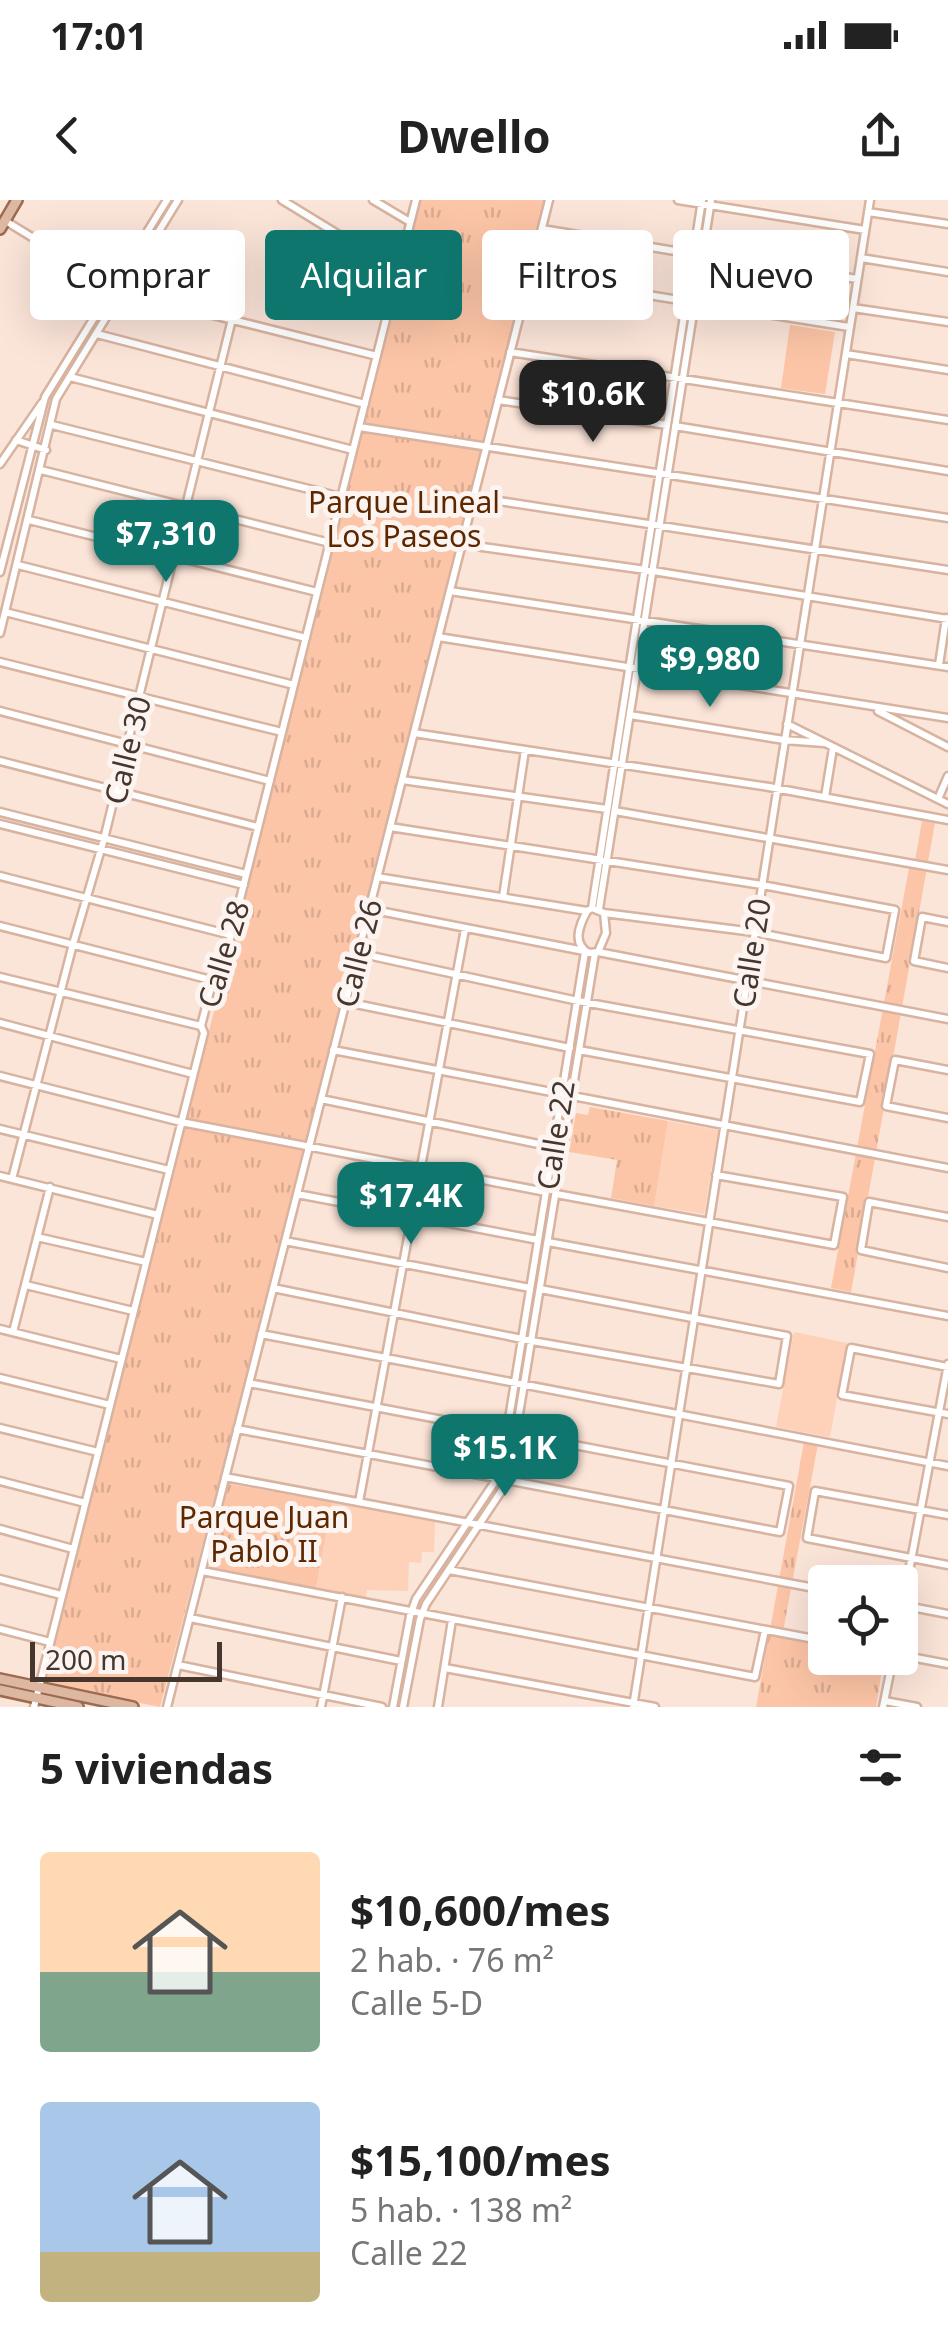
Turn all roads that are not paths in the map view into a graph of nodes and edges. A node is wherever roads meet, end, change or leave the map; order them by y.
1 (17, 200) edge
2 (166, 200) edge
3 (178, 200) edge
4 (282, 200) edge
5 (373, 200) edge
6 (416, 200) edge
7 (549, 200) edge
8 (678, 200) edge
9 (870, 200) edge
10 (706, 202) edge
11 (292, 203) edge
12 (868, 212) junction
13 (410, 222) junction
14 (2, 224) edge
15 (948, 224) edge
16 (542, 229) joint
17 (147, 230) edge
18 (159, 230) edge
19 (334, 230) edge
20 (408, 230) edge
21 (702, 230) edge
22 (865, 230) junction
23 (30, 240) edge
24 (673, 250) edge
25 (861, 258) junction
26 (948, 272) edge
27 (849, 278) edge
28 (857, 279) junction
29 (853, 308) junction
30 (91, 320) edge
31 (104, 320) edge
32 (232, 320) edge
33 (236, 320) edge
34 (386, 320) edge
35 (518, 320) edge
36 (687, 320) edge
37 (805, 320) edge
38 (948, 322) edge
39 (850, 327) junction
40 (96, 334) junction
41 (510, 352) junction
42 (846, 354) junction
43 (377, 356) junction
44 (220, 366) junction
45 (948, 370) edge
46 (70, 378) junction
47 (679, 378) junction
48 (45, 397) junction
49 (56, 399) junction
50 (498, 400) junction
51 (838, 403) junction
52 (364, 404) junction
53 (210, 413) junction
54 (948, 420) edge
55 (52, 425) junction
56 (671, 426) junction
57 (359, 427) junction
58 (16, 440) junction
59 (32, 445) junction
60 (486, 447) junction
61 (46, 450) junction
62 (353, 450) junction
63 (830, 452) junction
64 (197, 460) junction
65 (0, 464) edge
66 (41, 470) junction
67 (948, 471) edge
68 (664, 474) junction
69 (341, 497) junction
70 (473, 497) junction
71 (822, 500) junction
72 (188, 508) junction
73 (948, 518) edge
74 (30, 520) junction
75 (656, 523) junction
76 (330, 543) junction
77 (462, 544) junction
78 (815, 548) junction
79 (176, 557) junction
80 (18, 565) junction
81 (648, 570) junction
82 (948, 570) edge
83 (0, 572) edge
84 (450, 591) junction
85 (317, 592) junction
86 (807, 596) junction
87 (164, 603) junction
88 (5, 612) junction
89 (947, 618) edge
90 (641, 620) junction
91 (0, 633) edge
92 (438, 636) junction
93 (306, 638) junction
94 (800, 644) junction
95 (152, 648) junction
96 (0, 662) edge
97 (944, 666) edge
98 (633, 668) junction
99 (294, 685) junction
100 (792, 694) junction
101 (140, 697) junction
102 (871, 706) junction
103 (0, 711) edge
104 (630, 715) junction
105 (926, 715) junction
106 (948, 718) edge
107 (787, 724) junction
108 (282, 732) junction
109 (414, 733) junction
110 (920, 733) junction
111 (784, 740) junction
112 (824, 743) junction
113 (128, 744) junction
114 (948, 747) edge
115 (833, 748) junction
116 (525, 750) junction
117 (0, 761) edge
118 (618, 764) junction
119 (948, 776) edge
120 (402, 780) junction
121 (270, 781) junction
122 (777, 788) junction
123 (117, 790) junction
124 (518, 797) junction
125 (825, 797) junction
126 (938, 798) junction
127 (948, 804) edge
128 (611, 810) junction
129 (0, 812) edge
130 (948, 820) edge
131 (0, 824) edge
132 (258, 827) junction
133 (390, 827) junction
134 (769, 836) junction
135 (104, 839) junction
136 (510, 846) junction
137 (100, 850) junction
138 (603, 860) junction
139 (948, 870) edge
140 (246, 874) junction
141 (0, 876) edge
142 (377, 878) junction
143 (244, 885) junction
144 (762, 885) junction
145 (503, 897) junction
146 (88, 899) junction
147 (369, 908) junction
148 (596, 910) junction
149 (948, 922) edge
150 (0, 926) edge
151 (465, 930) junction
152 (754, 932) junction
153 (231, 935) junction
154 (73, 944) junction
155 (590, 952) junction
156 (358, 953) junction
157 (948, 968) edge
158 (457, 975) junction
159 (0, 977) edge
160 (746, 980) junction
161 (215, 981) junction
162 (62, 992) junction
163 (582, 1001) junction
164 (346, 1002) junction
165 (948, 1019) edge
166 (0, 1023) edge
167 (448, 1023) junction
168 (201, 1026) junction
169 (739, 1030) junction
170 (50, 1035) junction
171 (570, 1048) junction
172 (333, 1050) junction
173 (579, 1050) junction
174 (439, 1070) junction
175 (948, 1070) edge
176 (193, 1074) junction
177 (0, 1076) edge
178 (731, 1078) junction
179 (37, 1086) junction
180 (562, 1094) junction
181 (572, 1096) junction
182 (321, 1098) junction
183 (429, 1118) junction
184 (948, 1118) edge
185 (181, 1122) junction
186 (724, 1126) junction
187 (0, 1130) edge
188 (25, 1136) junction
189 (309, 1146) junction
190 (554, 1147) junction
191 (420, 1168) junction
192 (948, 1168) edge
193 (169, 1170) junction
194 (716, 1174) junction
195 (0, 1176) edge
196 (12, 1179) junction
197 (50, 1188) junction
198 (546, 1192) junction
199 (297, 1194) junction
200 (556, 1194) junction
201 (158, 1215) junction
202 (411, 1216) junction
203 (948, 1217) edge
204 (709, 1222) junction
205 (37, 1237) junction
206 (538, 1240) junction
207 (285, 1242) junction
208 (548, 1242) junction
209 (146, 1262) junction
210 (402, 1264) junction
211 (948, 1268) edge
212 (701, 1270) junction
213 (26, 1285) junction
214 (273, 1288) junction
215 (530, 1288) junction
216 (540, 1289) junction
217 (133, 1311) junction
218 (393, 1313) junction
219 (948, 1316) edge
220 (694, 1318) junction
221 (0, 1329) edge
222 (14, 1332) junction
223 (262, 1334) junction
224 (522, 1338) junction
225 (532, 1341) junction
226 (121, 1359) junction
227 (384, 1360) junction
228 (948, 1366) edge
229 (686, 1368) junction
230 (0, 1378) edge
231 (249, 1382) junction
232 (515, 1384) junction
233 (525, 1385) junction
234 (110, 1405) junction
235 (376, 1408) junction
236 (679, 1414) junction
237 (944, 1414) edge
238 (0, 1428) edge
239 (238, 1429) junction
240 (507, 1432) junction
241 (517, 1434) junction
242 (98, 1452) junction
243 (368, 1455) junction
244 (670, 1462) junction
245 (930, 1462) junction
246 (948, 1466) edge
247 (226, 1477) junction
248 (498, 1479) junction
249 (0, 1481) edge
250 (508, 1481) junction
251 (359, 1502) junction
252 (85, 1503) junction
253 (664, 1510) junction
254 (920, 1511) junction
255 (948, 1515) edge
256 (469, 1523) junction
257 (480, 1525) junction
258 (0, 1529) edge
259 (73, 1548) junction
260 (656, 1558) junction
261 (912, 1558) junction
262 (910, 1565) edge
263 (948, 1565) edge
264 (449, 1570) junction
265 (202, 1571) junction
266 (0, 1579) edge
267 (808, 1587) edge
268 (62, 1596) junction
269 (342, 1597) junction
270 (918, 1608) edge
271 (648, 1609) junction
272 (412, 1611) junction
273 (422, 1614) junction
274 (948, 1614) edge
275 (190, 1618) junction
276 (452, 1620) junction
277 (0, 1629) edge
278 (765, 1630) junction
279 (808, 1638) edge
280 (50, 1642) junction
281 (332, 1647) junction
282 (641, 1656) junction
283 (918, 1658) edge
284 (401, 1662) junction
285 (948, 1664) edge
286 (178, 1665) junction
287 (446, 1668) junction
288 (890, 1675) edge
289 (0, 1679) edge
290 (0, 1690) edge
291 (323, 1695) junction
292 (36, 1698) edge
293 (884, 1704) edge
294 (633, 1705) edge
295 (78, 1707) edge
296 (133, 1707) edge
297 (167, 1707) edge
298 (321, 1707) edge
299 (382, 1707) edge
300 (392, 1707) edge
301 (403, 1707) edge
302 (438, 1707) edge
303 (656, 1707) edge
304 (917, 1707) edge

1 - 14 main road
2 - 17 street
3 - 18 street
4 - 11 street
5 - 13 street
6 - 13 street, Calle 28
7 - 16 street, Calle 26
8 - 10 street
9 - 12 street, Calle 20
10 - 21 street
10 - 22 street
11 - 19 street
12 - 15 street
12 - 22 street, Calle 20
13 - 20 street, Calle 28
14 - 23 street
16 - 24 street
22 - 25 street, Calle 20
25 - 26 street
25 - 28 street, Calle 20
27 - 28 street
28 - 29 street, Calle 20
29 - 38 street
29 - 39 street, Calle 20
30 - 48 street
31 - 40 street
32 - 44 street, Calle 30
33 - 43 street
34 - 43 street, Calle 28
35 - 41 street, Calle 26
36 - 47 street
37 - 39 street
39 - 42 street, Calle 20
40 - 44 street
40 - 46 street
41 - 47 street
41 - 50 street, Calle 26
42 - 45 street
42 - 51 street, Calle 20
43 - 52 street, Calle 28
44 - 52 street
44 - 53 street, Calle 30
46 - 49 street
46 - 53 street
47 - 51 street
47 - 56 street
48 - 49 street
48 - 58 street
48 - 59 street
49 - 55 street
50 - 56 street
50 - 60 street, Calle 26
51 - 54 street
51 - 63 street, Calle 20
52 - 57 street, Calle 28
53 - 62 street
53 - 64 street, Calle 30
55 - 61 street
55 - 64 street
56 - 63 street
56 - 68 street
57 - 60 street
57 - 62 street, Calle 28
58 - 59 street
58 - 65 street
59 - 61 street
59 - 83 street
60 - 68 street
60 - 70 street, Calle 26
61 - 66 street
62 - 69 street, Calle 28
63 - 67 street
63 - 71 street, Calle 20
64 - 69 street
64 - 72 street, Calle 30
66 - 72 street
66 - 74 street
68 - 71 street
68 - 75 street
69 - 76 street, Calle 28
70 - 75 street
70 - 77 street, Calle 26
71 - 73 street
71 - 78 street, Calle 20
72 - 76 street
72 - 79 street, Calle 30
74 - 79 street
74 - 80 street
75 - 78 street
75 - 81 street
76 - 85 street, Calle 28
77 - 81 street
77 - 84 street, Calle 26
78 - 82 street
78 - 86 street, Calle 20
79 - 85 street
79 - 87 street, Calle 30
80 - 87 street
80 - 88 street
81 - 86 street
81 - 90 street
84 - 90 street
84 - 92 street, Calle 26
85 - 93 street, Calle 28
86 - 89 street
86 - 94 street, Calle 20
87 - 93 street
87 - 95 street, Calle 30
88 - 91 street
88 - 95 street
89 - 97 street
90 - 94 street
90 - 98 street
92 - 98 street
92 - 109 street, Calle 26
93 - 99 street, Calle 28
94 - 97 street
94 - 100 street, Calle 20
95 - 99 street
95 - 101 street, Calle 30
96 - 101 street
98 - 100 street
98 - 104 street
98 - 118 street
99 - 108 street, Calle 28
100 - 102 street
100 - 107 street, Calle 20
101 - 108 street
101 - 113 street, Calle 30
102 - 105 street
102 - 110 street
103 - 113 street
104 - 111 street
104 - 118 street
105 - 106 street
105 - 110 street
107 - 111 street, Calle 20
107 - 112 street
108 - 121 street, Calle 28
109 - 116 street
109 - 120 street, Calle 26
110 - 114 street
111 - 112 street
111 - 122 street, Calle 20
112 - 115 street
113 - 121 street
113 - 123 street, Calle 30
115 - 125 street
115 - 126 street
116 - 118 street
116 - 124 street
117 - 123 street
118 - 122 street
118 - 128 street
119 - 126 street
120 - 124 street
120 - 133 street, Calle 26
121 - 132 street, Calle 28
122 - 125 street
122 - 134 street, Calle 20
123 - 132 street
123 - 135 street, Calle 30
124 - 128 street
124 - 136 street
125 - 130 street
126 - 127 street
128 - 134 street
128 - 138 street
129 - 135 street
131 - 137 street
132 - 140 street, Calle 28
133 - 136 street
133 - 142 street, Calle 26
134 - 139 street
134 - 144 street, Calle 20
135 - 137 street, Calle 30
135 - 140 street
136 - 138 street
136 - 145 street
137 - 143 street
137 - 146 street, Calle 30
138 - 144 street
138 - 148 street
140 - 143 street, Calle 28
141 - 146 street
142 - 145 street
142 - 147 street, Calle 26
143 - 153 street, Calle 28
144 - 152 street, Calle 20
144 - 152 street
145 - 148 street
146 - 153 street
146 - 154 street, Calle 30
147 - 151 street
147 - 156 street, Calle 26
148 - 152 street
148 - 155 street
148 - 155 street
149 - 157 street
150 - 154 street
151 - 155 street
151 - 158 street
152 - 160 street, Calle 20
153 - 161 street, Calle 28
154 - 161 street
154 - 162 street, Calle 30
155 - 160 street
155 - 163 street, Calle 22
156 - 158 street
156 - 164 street, Calle 26
158 - 163 street
158 - 167 street
159 - 162 street
160 - 165 street
160 - 169 street, Calle 20
161 - 168 street, Calle 28
162 - 168 street
162 - 170 street, Calle 30
163 - 169 street
163 - 171 street, Calle 22
163 - 173 street, Calle 22
164 - 167 street
164 - 172 street, Calle 26
166 - 170 street
167 - 171 street
167 - 174 street
168 - 176 street, Calle 28
169 - 178 street, Calle 20
169 - 178 street
170 - 176 street
170 - 179 street, Calle 30
171 - 180 street, Calle 22
172 - 174 street
172 - 182 street, Calle 26
173 - 178 street
173 - 181 street, Calle 22
174 - 180 street
174 - 183 street
175 - 184 street
176 - 185 street, Calle 28
177 - 179 street
178 - 186 street, Calle 20
179 - 185 street
179 - 188 street, Calle 30
180 - 181 street
180 - 190 street, Calle 22
181 - 186 street
181 - 200 street, Calle 22
182 - 183 street
182 - 189 street, Calle 26
183 - 190 street
183 - 191 street
185 - 189 street
185 - 193 street, Calle 28
186 - 192 street
186 - 194 street, Calle 20
187 - 188 street
188 - 193 street
188 - 196 street, Calle 30
189 - 191 street
189 - 199 street, Calle 26
190 - 198 street, Calle 22
191 - 198 street
191 - 202 street
193 - 201 street, Calle 28
194 - 204 street, Calle 20
194 - 204 street
195 - 196 street
196 - 197 street
197 - 201 street
197 - 205 street
198 - 206 street, Calle 22
199 - 202 street
199 - 207 street, Calle 26
200 - 204 street
200 - 208 street, Calle 22
201 - 209 street, Calle 28
202 - 206 street
202 - 210 street
203 - 211 street
204 - 212 street, Calle 20
205 - 209 street
205 - 213 street
206 - 215 street, Calle 22
207 - 210 street
207 - 214 street, Calle 26
208 - 212 street
208 - 216 street, Calle 22
209 - 217 street, Calle 28
210 - 215 street
210 - 218 street
212 - 219 street
212 - 220 street, Calle 20
213 - 217 street
213 - 222 street
214 - 218 street
214 - 223 street, Calle 26
215 - 224 street, Calle 22
216 - 220 street
216 - 225 street, Calle 22
217 - 226 street, Calle 28
218 - 224 street
218 - 227 street
220 - 229 street, Calle 20
220 - 229 street
221 - 222 street
222 - 226 street
223 - 227 street
223 - 231 street, Calle 26
224 - 225 street
224 - 232 street, Calle 22
225 - 229 street
225 - 233 street, Calle 22
226 - 234 street, Calle 28
227 - 232 street
227 - 235 street
228 - 237 street
228 - 237 street
229 - 236 street, Calle 20
230 - 234 street
231 - 235 street
231 - 239 street, Calle 26
232 - 233 street
232 - 240 street, Calle 22
233 - 236 street
233 - 241 street, Calle 22
234 - 242 street, Calle 28
235 - 240 street
235 - 243 street
236 - 244 street, Calle 20
236 - 245 street
237 - 245 street
238 - 242 street
239 - 243 street
239 - 247 street, Calle 26
240 - 241 street
240 - 248 street, Calle 22
241 - 244 street
241 - 250 street, Calle 22
242 - 252 street, Calle 28
243 - 248 street
243 - 251 street
244 - 253 street, Calle 20
244 - 253 street
245 - 246 street
245 - 254 street
247 - 251 street
247 - 265 street, Calle 26
248 - 250 street
248 - 256 street, Calle 22
249 - 252 street
250 - 253 street
250 - 257 street, Calle 22
251 - 256 street
252 - 259 street, Calle 28
253 - 260 street, Calle 20
254 - 255 street
254 - 261 street
254 - 261 street
256 - 257 street
256 - 272 street, Calle 22
257 - 260 street
257 - 264 street, Calle 22
258 - 259 street
259 - 268 street, Calle 28
260 - 267 street
260 - 271 street, Calle 20
261 - 262 street
261 - 263 street
264 - 271 street
264 - 273 street, Calle 22
265 - 269 street
265 - 275 street, Calle 26
266 - 268 street
268 - 280 street, Calle 28
269 - 272 street
269 - 281 street
270 - 274 street
271 - 278 street
271 - 282 street, Calle 20
272 - 273 street
272 - 284 street, Calle 22
273 - 276 street
273 - 301 street, Calle 22
275 - 281 street
275 - 286 street, Calle 26
276 - 282 street
276 - 287 street
277 - 280 street
278 - 279 street
278 - 282 street
280 - 292 street, Calle 28
281 - 284 street
281 - 291 street
282 - 294 street, Calle 20
283 - 285 street
284 - 300 street, Calle 22
286 - 291 street
286 - 297 street, Calle 26
287 - 294 street
287 - 302 street
288 - 293 street
289 - 292 main road
290 - 292 main road
291 - 298 street
291 - 299 street
292 - 295 main road
292 - 296 main road
293 - 304 street
294 - 303 street

